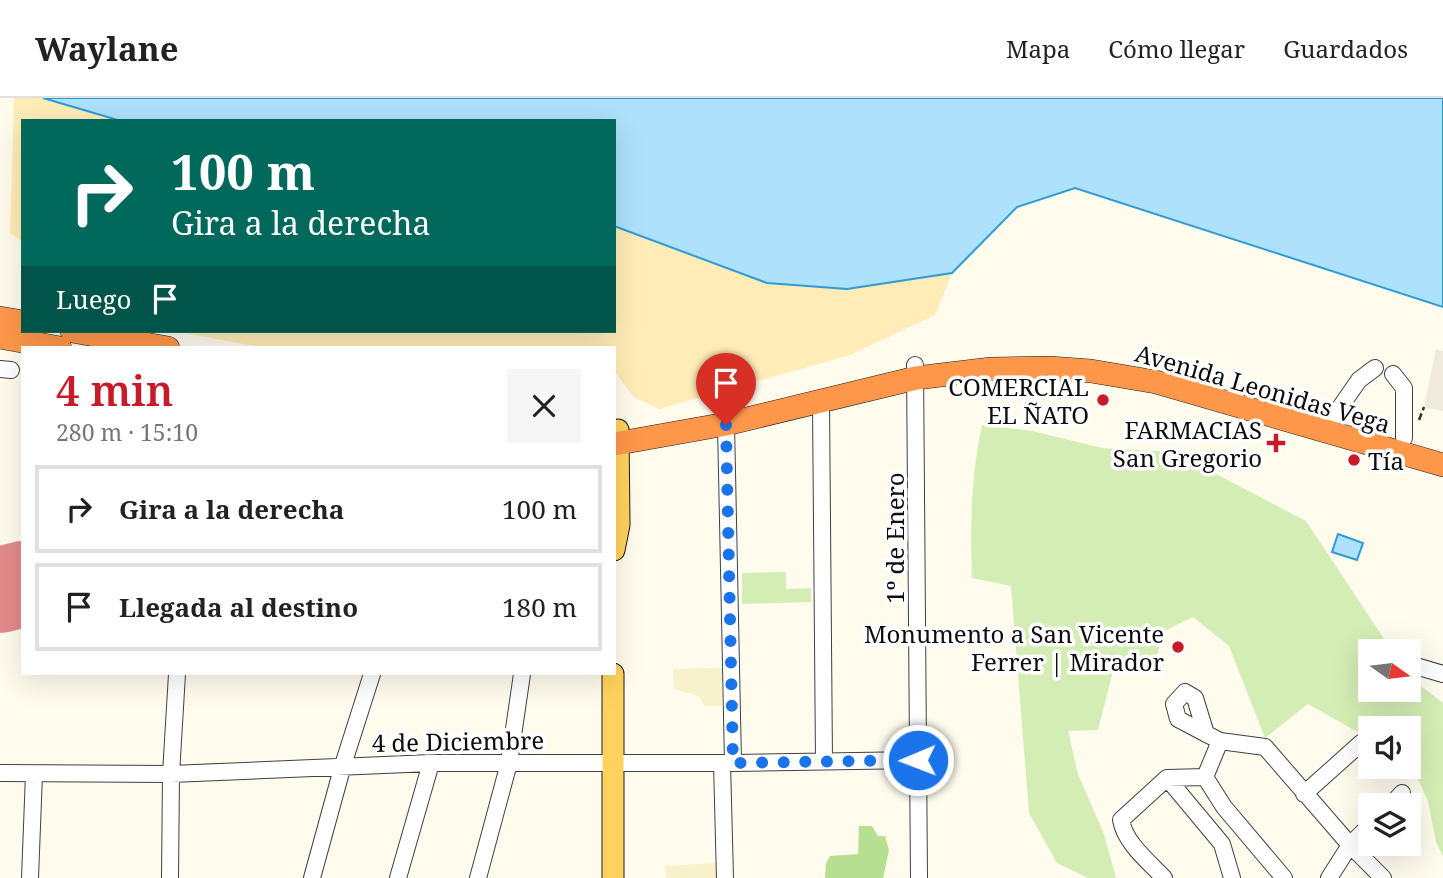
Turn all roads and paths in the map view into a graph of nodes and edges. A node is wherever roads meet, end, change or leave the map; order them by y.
1 (0, 318) edge
2 (21, 322) edge
3 (83, 333) edge
4 (0, 337) edge
5 (49, 346) edge
6 (158, 346) edge
7 (1375, 368) dead end
8 (916, 372) junction
9 (1393, 374) dead end
10 (821, 403) junction
11 (1332, 419) junction
12 (726, 425) junction
13 (616, 437) edge
14 (1404, 439) junction
15 (1443, 449) edge
16 (1443, 465) edge
17 (616, 540) edge
18 (1421, 668) edge
19 (1443, 674) edge
20 (177, 675) edge
21 (372, 675) edge
22 (522, 675) edge
23 (613, 675) edge
24 (1358, 746) edge
25 (918, 760) junction
26 (613, 761) junction
27 (824, 761) junction
28 (509, 762) junction
29 (431, 763) junction
30 (728, 763) junction
31 (343, 765) junction
32 (0, 774) edge
33 (34, 774) junction
34 (171, 774) junction
35 (1205, 777) junction
36 (1167, 778) junction
37 (1304, 793) junction
38 (1224, 807) junction
39 (1202, 821) junction
40 (1358, 837) edge
41 (1222, 844) junction
42 (1350, 845) junction
43 (30, 878) edge
44 (170, 878) edge
45 (312, 878) edge
46 (398, 878) edge
47 (478, 878) edge
48 (613, 878) edge
49 (725, 878) edge
50 (919, 878) edge
51 (1164, 878) edge
52 (1232, 878) edge
53 (1284, 878) edge
54 (1329, 878) edge
55 (1383, 878) edge

1 - 2 highway
3 - 6 highway
4 - 5 highway
7 - 11 street
8 - 10 highway, Avenida Leonidas Vega
8 - 11 highway, Avenida Leonidas Vega
8 - 13 highway, Avenida Leonidas Vega
8 - 16 highway, Avenida Leonidas Vega
8 - 25 street, 1º de Enero
9 - 14 street
10 - 12 highway, Avenida Leonidas Vega
10 - 27 street
11 - 14 highway, Avenida Leonidas Vega
12 - 13 highway, Avenida Leonidas Vega
12 - 30 street
13 - 17 main road
14 - 15 highway, Avenida Leonidas Vega
18 - 19 street
20 - 34 street
21 - 31 street
22 - 28 street
23 - 26 main road
24 - 37 street
25 - 27 street, 4 de Diciembre
25 - 50 street, 1º de Enero
26 - 28 street, 4 de Diciembre
26 - 30 street, 4 de Diciembre
26 - 48 main road
27 - 30 street, 4 de Diciembre
28 - 29 street, 4 de Diciembre
28 - 47 street
29 - 31 street, 4 de Diciembre
29 - 46 street
30 - 49 street
31 - 34 street, 4 de Diciembre
31 - 45 street
32 - 33 street, 4 de Diciembre
33 - 34 street, 4 de Diciembre
33 - 43 street
34 - 44 street
35 - 36 street
35 - 37 street
35 - 38 street
36 - 39 street
36 - 51 street
37 - 42 street
38 - 39 street
38 - 41 street
38 - 53 street
39 - 41 street
40 - 42 street
41 - 52 street
42 - 54 street
42 - 55 street

